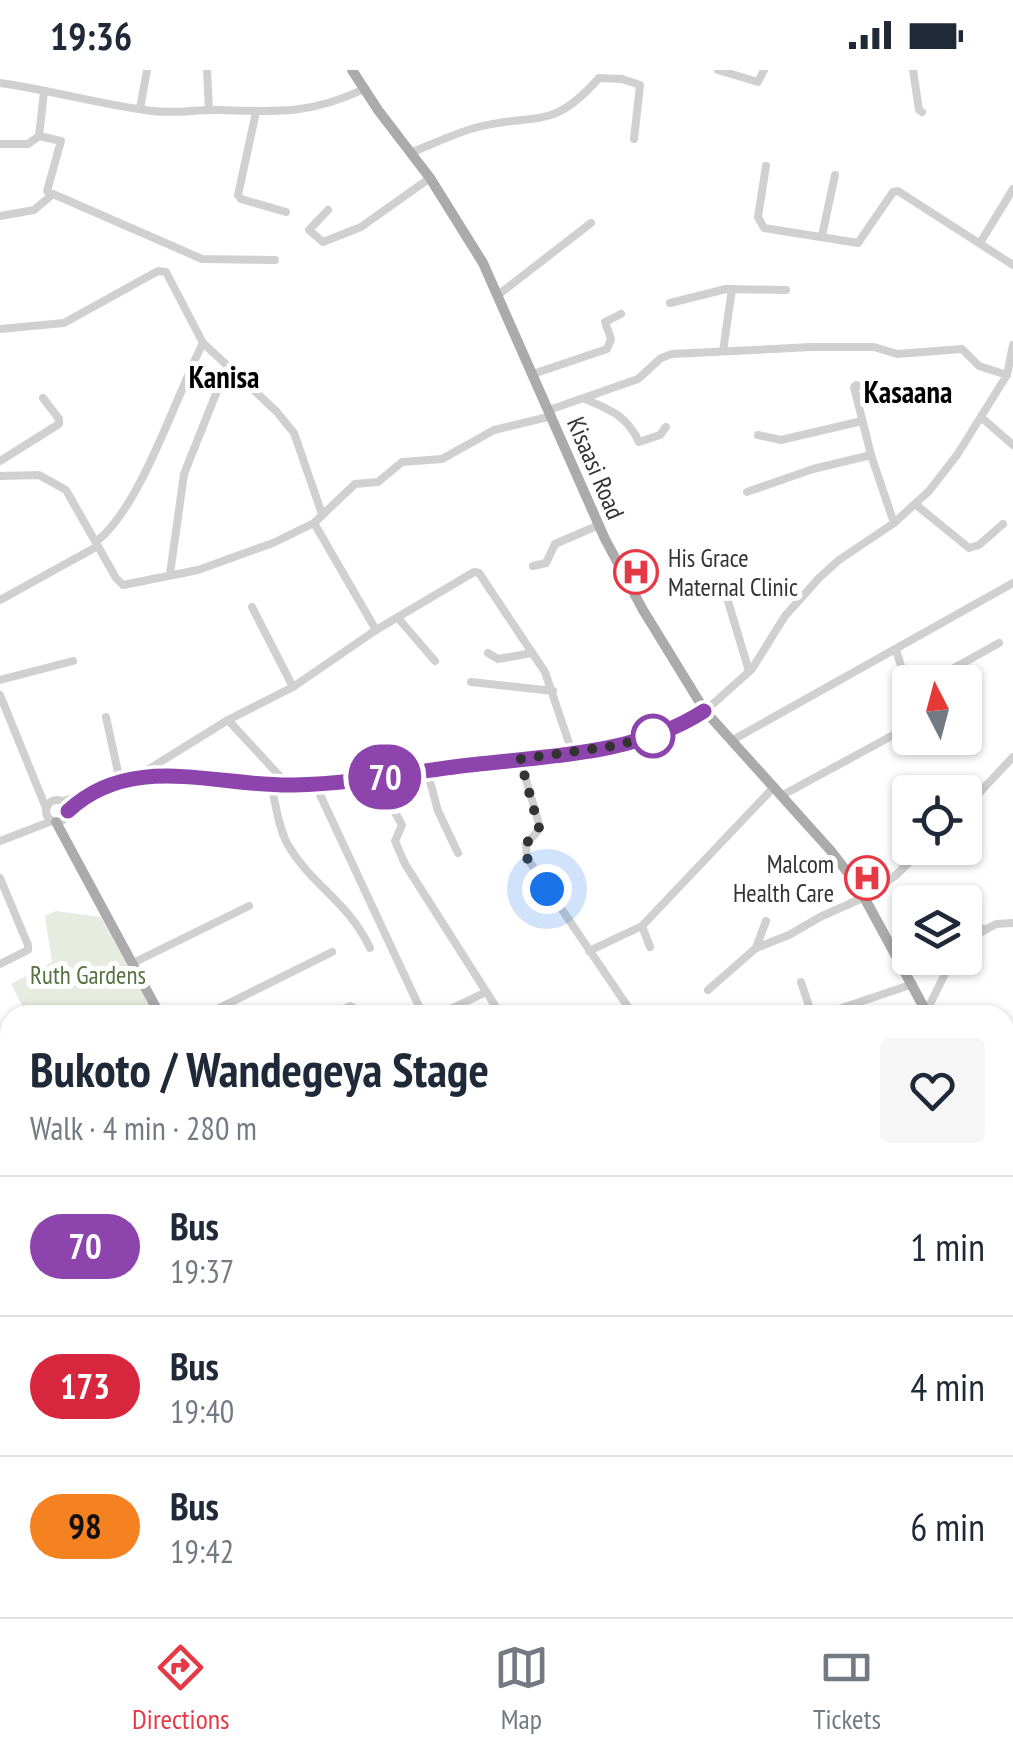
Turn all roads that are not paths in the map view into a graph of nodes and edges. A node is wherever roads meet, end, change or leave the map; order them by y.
1 (147, 70) edge
2 (206, 70) edge
3 (352, 70) edge
4 (614, 70) edge
5 (718, 70) edge
6 (764, 70) edge
7 (913, 70) edge
8 (604, 78) junction
9 (0, 83) edge
10 (364, 89) junction
11 (44, 92) junction
12 (140, 109) junction
13 (209, 110) junction
14 (256, 112) junction
15 (922, 112) dead end
16 (40, 136) junction
17 (634, 140) dead end
18 (0, 144) edge
19 (410, 154) junction
20 (766, 166) dead end
21 (835, 175) dead end
22 (430, 178) junction
23 (1013, 189) edge
24 (50, 194) junction
25 (328, 210) dead end
26 (286, 212) dead end
27 (0, 216) edge
28 (591, 223) dead end
29 (822, 236) junction
30 (980, 244) junction
31 (274, 260) dead end
32 (1013, 266) edge
33 (732, 289) junction
34 (786, 290) dead end
35 (498, 295) junction
36 (670, 303) dead end
37 (621, 314) dead end
38 (0, 328) edge
39 (203, 344) junction
40 (1013, 345) edge
41 (723, 351) junction
42 (227, 366) junction
43 (533, 374) junction
44 (1007, 375) junction
45 (44, 398) dead end
46 (902, 398) dead end
47 (586, 399) junction
48 (550, 413) junction
49 (982, 418) junction
50 (862, 421) junction
51 (666, 427) dead end
52 (758, 435) dead end
53 (1013, 445) edge
54 (871, 455) junction
55 (0, 461) edge
56 (0, 476) edge
57 (747, 492) dead end
58 (915, 504) junction
59 (322, 514) junction
60 (314, 523) junction
61 (894, 523) junction
62 (1003, 524) dead end
63 (599, 525) junction
64 (97, 544) junction
65 (533, 566) dead end
66 (170, 574) junction
67 (1013, 583) edge
68 (724, 588) dead end
69 (0, 600) edge
70 (252, 607) dead end
71 (398, 618) junction
72 (376, 630) junction
73 (999, 643) dead end
74 (896, 650) junction
75 (488, 653) dead end
76 (532, 654) junction
77 (73, 661) dead end
78 (436, 661) dead end
79 (901, 665) edge
80 (960, 665) edge
81 (749, 672) junction
82 (0, 680) edge
83 (471, 682) dead end
84 (293, 687) junction
85 (552, 692) junction
86 (0, 695) edge
87 (704, 711) junction
88 (106, 717) dead end
89 (228, 720) junction
90 (892, 735) edge
91 (731, 741) junction
92 (572, 752) junction
93 (1013, 757) edge
94 (520, 759) junction
95 (427, 770) junction
96 (136, 776) junction
97 (376, 778) junction
98 (120, 781) junction
99 (315, 784) junction
100 (271, 785) junction
101 (288, 785) junction
102 (37, 788) junction
103 (982, 790) edge
104 (777, 792) junction
105 (87, 793) junction
106 (58, 800) junction
107 (45, 810) junction
108 (60, 818) junction
109 (33, 827) junction
110 (0, 840) edge
111 (458, 853) dead end
112 (906, 865) edge
113 (0, 878) edge
114 (865, 897) junction
115 (249, 906) dead end
116 (766, 921) dead end
117 (1013, 923) edge
118 (642, 926) junction
119 (982, 928) edge
120 (985, 928) junction
121 (982, 930) edge
122 (891, 944) joint
123 (650, 947) dead end
124 (370, 948) dead end
125 (756, 948) junction
126 (589, 951) junction
127 (332, 952) dead end
128 (133, 963) junction
129 (0, 964) edge
130 (945, 975) edge
131 (802, 982) dead end
132 (913, 984) junction
133 (708, 990) dead end
134 (486, 992) junction
135 (155, 1005) edge
136 (224, 1005) edge
137 (418, 1005) edge
138 (459, 1005) edge
139 (494, 1005) edge
140 (627, 1005) edge
141 (809, 1005) edge
142 (851, 1005) edge
143 (922, 1005) edge
144 (930, 1005) edge

1 - 12 street
2 - 13 street
3 - 10 main road, Kisaasi Road
4 - 8 street
5 - 6 street
7 - 15 street
8 - 17 street
8 - 19 street
9 - 11 street
10 - 14 street
10 - 19 main road, Kisaasi Road
11 - 12 street
11 - 16 street
12 - 13 street
13 - 14 street
14 - 26 street
16 - 18 street
16 - 24 street
19 - 22 main road, Kisaasi Road
20 - 29 street
21 - 29 street
22 - 25 street
22 - 35 main road, Kisaasi Road
23 - 30 street
24 - 27 street
24 - 31 street
28 - 35 street
29 - 30 street
30 - 32 street
33 - 34 street
33 - 36 street
33 - 41 street
35 - 43 main road, Kisaasi Road
37 - 43 street
38 - 39 street
39 - 42 street
39 - 64 street
40 - 44 street
41 - 44 street
41 - 47 street
42 - 59 street
42 - 66 street
43 - 48 main road, Kisaasi Road
44 - 49 street
45 - 55 street
46 - 50 street
47 - 48 street
47 - 51 street
48 - 59 street
48 - 63 main road, Kisaasi Road
49 - 53 street
49 - 58 street
50 - 52 street
50 - 54 street
54 - 57 street
54 - 61 street
56 - 64 street
58 - 61 street
58 - 62 street
59 - 60 street
60 - 66 street
60 - 72 street
61 - 81 street
63 - 65 street
63 - 87 main road, Kisaasi Road
64 - 66 street
64 - 69 street
67 - 74 street
68 - 81 street
70 - 84 street
71 - 72 street
71 - 76 street
71 - 78 street
72 - 84 street
73 - 80 street
74 - 79 street
74 - 91 street
75 - 76 street
76 - 85 street
77 - 82 street
81 - 87 street
83 - 85 street
84 - 89 street
85 - 92 street
86 - 102 street
87 - 91 main road, Kisaasi Road
87 - 92 street
88 - 98 street
89 - 96 street
89 - 101 street
90 - 104 street
91 - 104 main road, Kisaasi Road
92 - 94 street
93 - 103 street
94 - 95 street
94 - 126 street
95 - 97 street
95 - 111 street
96 - 98 street
96 - 100 street
97 - 99 street
97 - 134 street
98 - 105 street
99 - 101 street
99 - 137 street
100 - 101 street
100 - 124 street
102 - 106 street
102 - 107 street
104 - 114 main road, Kisaasi Road
104 - 118 street
105 - 106 street
105 - 108 street
106 - 107 street
106 - 108 street
107 - 108 street
107 - 109 street
108 - 109 street
108 - 128 main road
109 - 110 street
112 - 114 street
113 - 129 street
114 - 122 main road, Kisaasi Road
114 - 125 street
115 - 128 street
116 - 125 street
117 - 120 street
118 - 123 street
118 - 126 street
119 - 120 street
120 - 121 street
122 - 132 main road, Kisaasi Road
125 - 133 street
126 - 140 street
127 - 136 street
128 - 135 main road
130 - 144 street
131 - 141 street
132 - 142 street
132 - 143 main road, Kisaasi Road
134 - 138 street
134 - 139 street

